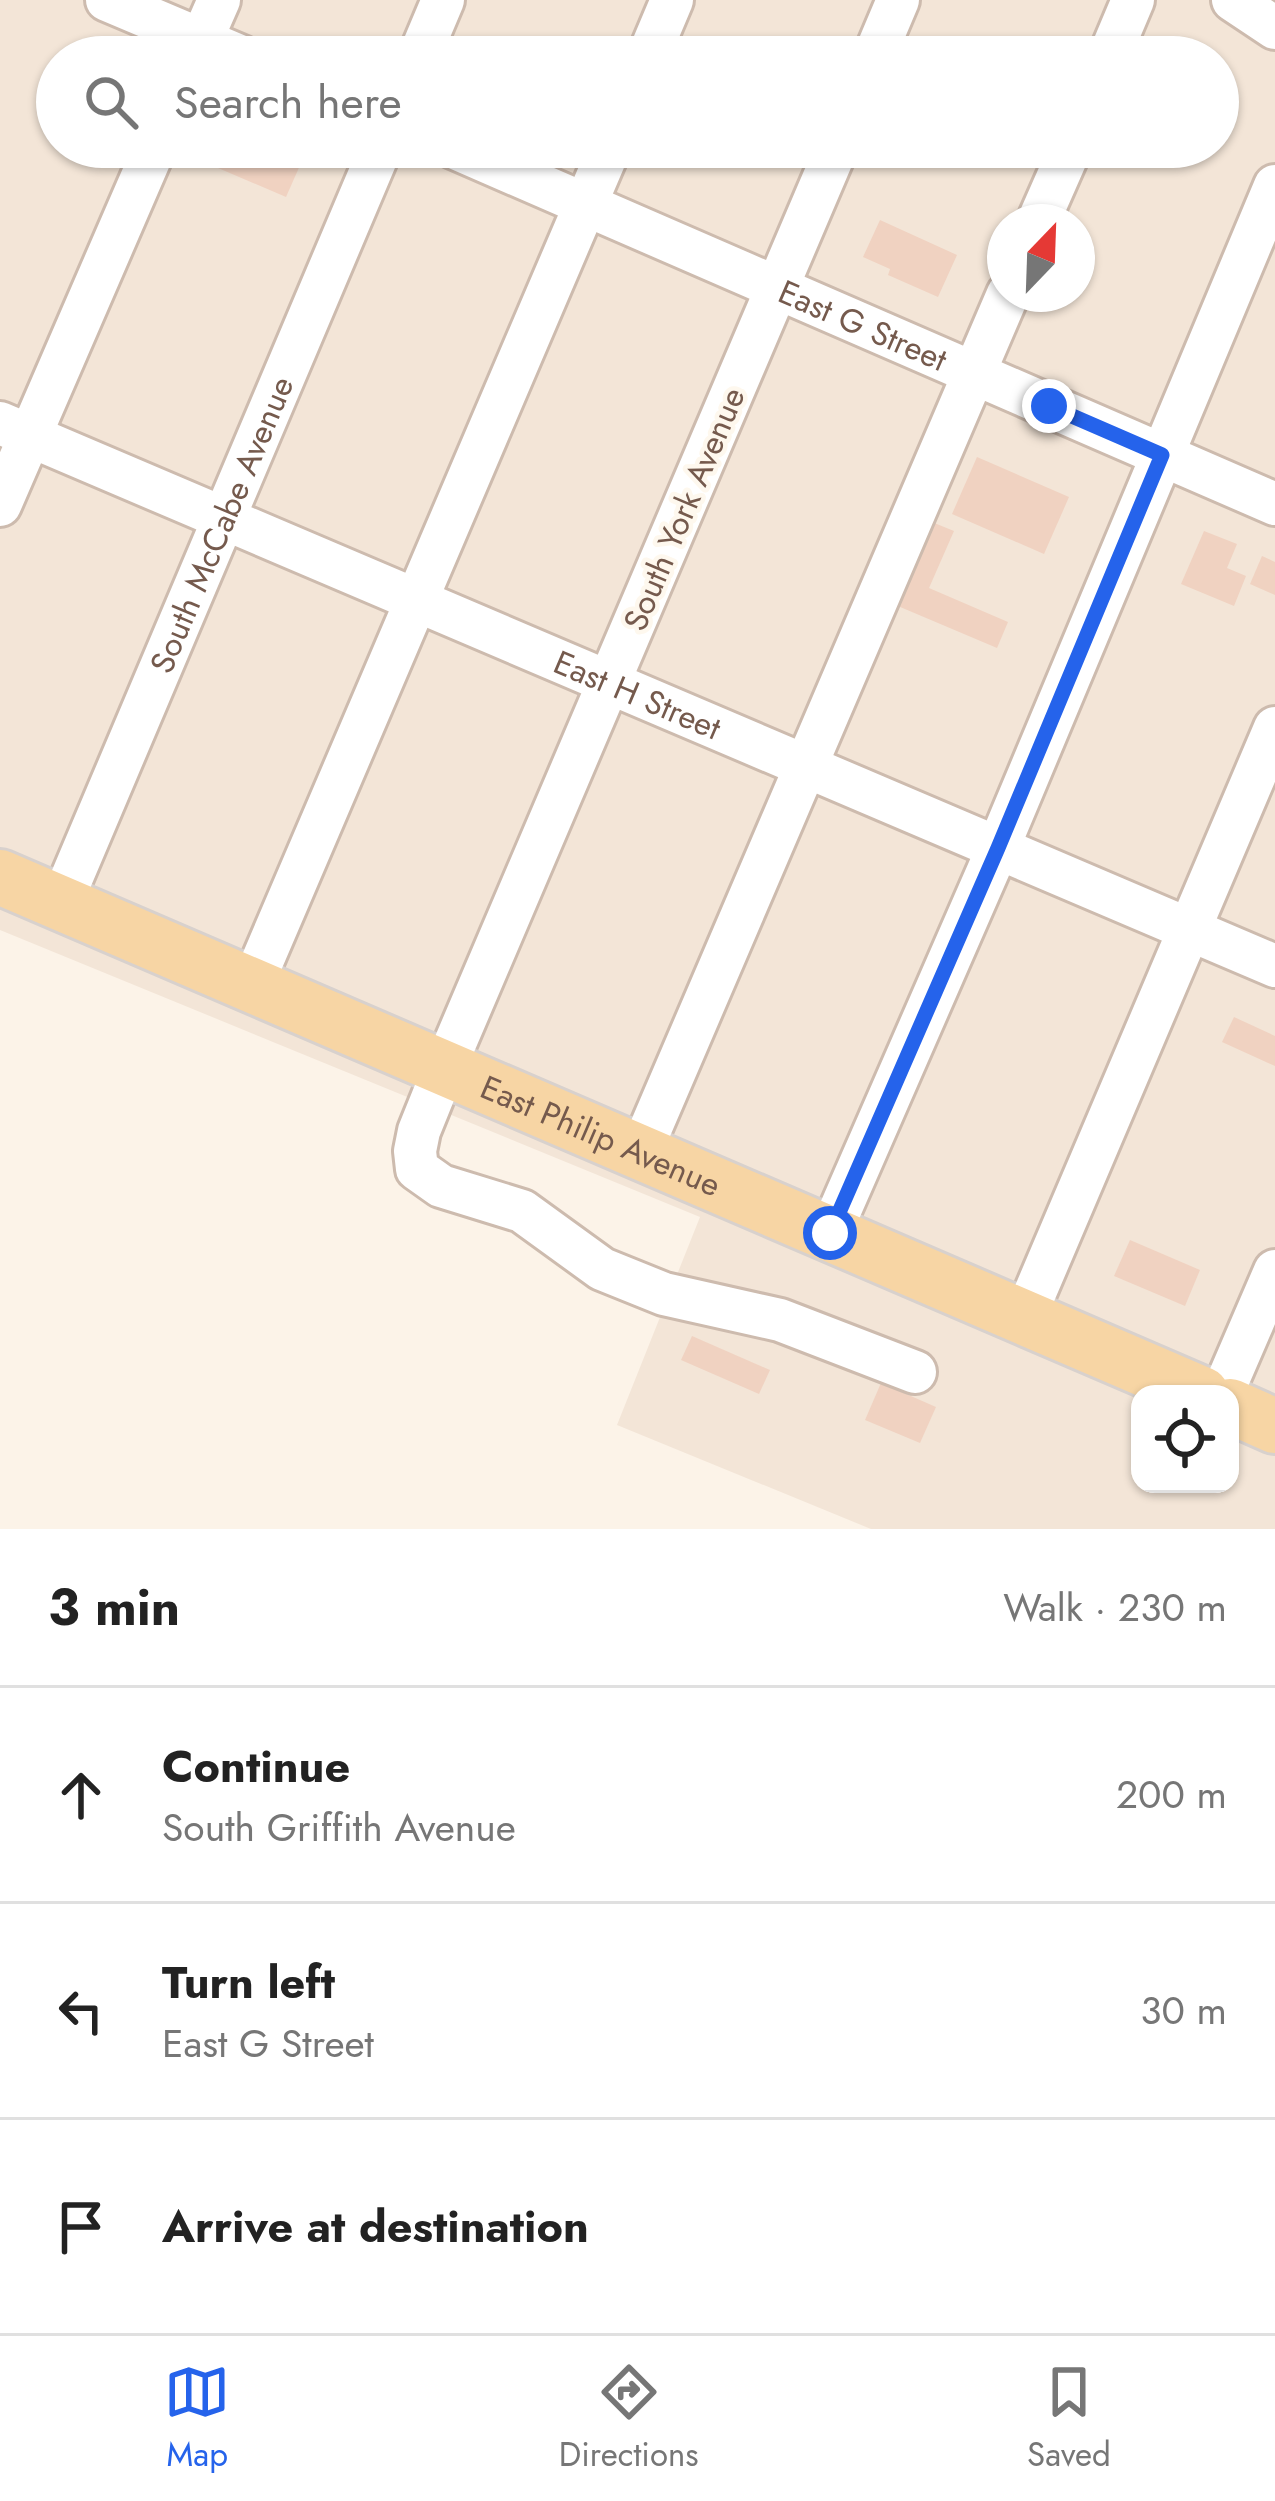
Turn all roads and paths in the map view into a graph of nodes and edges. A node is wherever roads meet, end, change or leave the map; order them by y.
1 (106, 0) edge
2 (219, 0) edge
3 (442, 0) edge
4 (672, 0) edge
5 (898, 0) edge
6 (1133, 0) edge
7 (1233, 0) edge
8 (1275, 28) edge
9 (175, 36) edge
10 (203, 36) edge
11 (427, 36) edge
12 (657, 36) edge
13 (883, 36) edge
14 (1118, 36) edge
15 (144, 168) edge
16 (372, 168) edge
17 (501, 168) edge
18 (601, 168) edge
19 (829, 168) edge
20 (1061, 168) edge
21 (1275, 186) edge
22 (1046, 204) edge
23 (586, 205) junction
24 (779, 290) junction
25 (1000, 312) edge
26 (974, 374) junction
27 (14, 429) edge
28 (1162, 455) junction
29 (1275, 504) edge
30 (0, 505) edge
31 (224, 518) junction
32 (417, 601) junction
33 (610, 683) junction
34 (1275, 728) edge
35 (807, 767) junction
36 (998, 848) junction
37 (0, 877) edge
38 (61, 903) junction
39 (1190, 930) junction
40 (1275, 967) edge
41 (252, 986) junction
42 (444, 1069) junction
43 (640, 1153) junction
44 (830, 1233) junction
45 (1275, 1271) edge
46 (1025, 1316) junction
47 (915, 1372) dead end
48 (1182, 1385) edge
49 (1226, 1385) edge
50 (1239, 1410) edge
51 (1275, 1426) edge

1 - 9 street
2 - 10 street
3 - 11 street
4 - 12 street
5 - 13 street
6 - 14 street
7 - 8 street
15 - 27 street
16 - 31 street, South McCabe Avenue
17 - 23 street, East G Street
18 - 23 street
19 - 24 street, South York Avenue
20 - 22 street
21 - 28 street
23 - 24 street, East G Street
23 - 32 street
24 - 26 street, East G Street
24 - 33 street, South York Avenue
25 - 26 street
26 - 28 street, East G Street
26 - 35 street
27 - 30 street
27 - 31 street, East H Street
28 - 29 street, East G Street
28 - 36 street
31 - 32 street, East H Street
31 - 38 street, South McCabe Avenue
32 - 33 street, East H Street
32 - 41 street
33 - 35 street, East H Street
33 - 42 street, South York Avenue
34 - 39 street
35 - 36 street, East H Street
35 - 43 street
36 - 39 street, East H Street
36 - 44 street
37 - 38 main road, East Philip Avenue
38 - 41 main road, East Philip Avenue
39 - 40 street, East H Street
39 - 46 street
41 - 42 main road, East Philip Avenue
42 - 43 main road, East Philip Avenue
42 - 47 street, South York Avenue
43 - 44 main road, East Philip Avenue
44 - 46 main road, East Philip Avenue
45 - 49 street
46 - 48 main road, East Philip Avenue
50 - 51 main road

